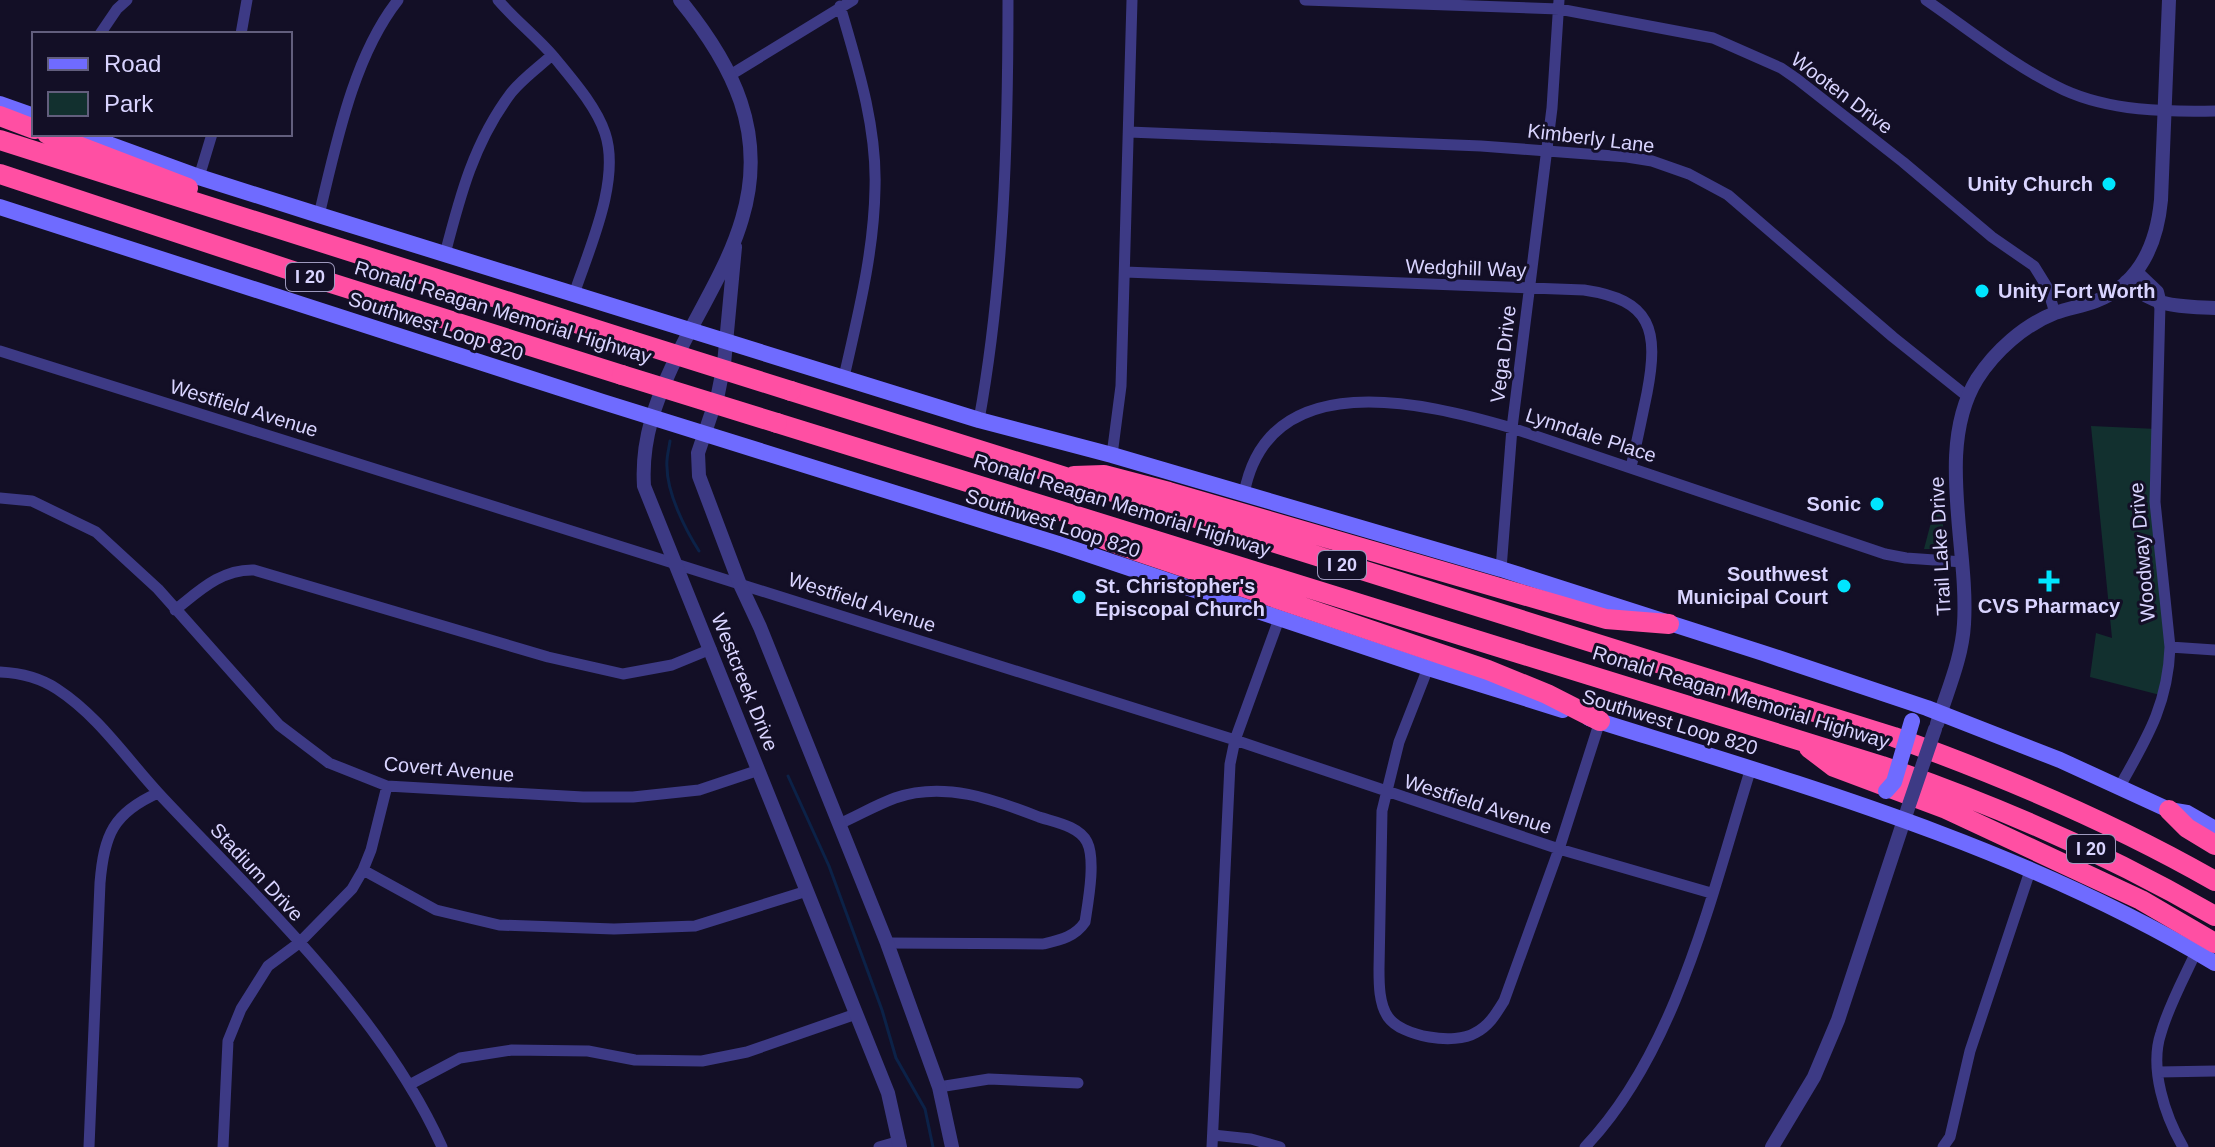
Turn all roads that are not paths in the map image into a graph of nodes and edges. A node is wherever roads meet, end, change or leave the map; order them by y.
1 (127, 0) edge
2 (247, 0) edge
3 (398, 0) edge
4 (498, 0) edge
5 (680, 0) edge
6 (853, 0) edge
7 (1008, 0) edge
8 (1132, 0) edge
9 (1305, 0) edge
10 (1926, 0) edge
11 (2169, 0) edge
12 (1559, 4) edge
13 (840, 6) junction
14 (101, 32) edge
15 (241, 32) edge
16 (552, 55) junction
17 (732, 74) junction
18 (0, 104) edge
19 (2215, 111) edge
20 (2165, 112) junction
21 (32, 115) edge
22 (0, 116) edge
23 (32, 128) edge
24 (1129, 132) junction
25 (52, 136) edge
26 (86, 136) edge
27 (211, 136) edge
28 (0, 140) edge
29 (1548, 150) junction
30 (0, 174) edge
31 (199, 177) junction
32 (0, 188) edge
33 (49, 191) junction
34 (0, 207) edge
35 (217, 210) junction
36 (319, 215) junction
37 (737, 235) junction
38 (445, 254) junction
39 (1125, 272) junction
40 (2132, 277) junction
41 (1530, 289) junction
42 (574, 294) junction
43 (2160, 304) junction
44 (2215, 308) edge
45 (2055, 313) junction
46 (690, 330) junction
47 (727, 341) junction
48 (0, 351) edge
49 (844, 377) junction
50 (1968, 397) junction
51 (650, 417) junction
52 (979, 420) junction
53 (1512, 428) junction
54 (703, 433) junction
55 (1112, 455) junction
56 (1631, 467) junction
57 (1057, 476) junction
58 (1244, 494) junction
59 (0, 498) edge
60 (1078, 516) junction
61 (676, 562) junction
62 (1963, 562) junction
63 (1501, 569) junction
64 (739, 582) junction
65 (175, 610) junction
66 (1279, 619) junction
67 (1669, 624) junction
68 (2170, 647) junction
69 (711, 649) junction
70 (2215, 650) edge
71 (1428, 668) junction
72 (0, 672) edge
73 (1899, 698) junction
74 (1600, 721) junction
75 (1938, 722) junction
76 (1795, 738) junction
77 (1235, 740) junction
78 (1751, 768) junction
79 (759, 770) junction
80 (387, 786) junction
81 (2120, 786) junction
82 (1385, 792) junction
83 (158, 793) junction
84 (1836, 796) junction
85 (2169, 810) junction
86 (1907, 812) junction
87 (839, 824) junction
88 (2215, 829) edge
89 (2215, 845) edge
90 (1559, 849) junction
91 (2031, 868) junction
92 (363, 870) junction
93 (2215, 881) edge
94 (807, 891) junction
95 (1711, 893) junction
96 (2215, 916) edge
97 (299, 943) junction
98 (887, 943) junction
99 (2215, 943) edge
100 (2196, 952) junction
101 (2215, 963) edge
102 (856, 1014) junction
103 (2215, 1071) edge
104 (2159, 1072) junction
105 (1078, 1083) dead end
106 (409, 1085) junction
107 (939, 1087) junction
108 (1213, 1141) edge
109 (900, 1144) edge
110 (1949, 1144) edge
111 (89, 1147) edge
112 (223, 1147) edge
113 (442, 1147) edge
114 (879, 1147) edge
115 (952, 1147) edge
116 (1280, 1147) edge
117 (1585, 1147) edge
118 (1772, 1147) edge
119 (2183, 1147) edge

1 - 14 street
2 - 15 street
3 - 36 street
4 - 16 street
5 - 17 street, Westcreek Drive
6 - 13 street
7 - 52 street
8 - 24 street
9 - 12 street, Wooten Drive
10 - 20 street
11 - 20 street
12 - 29 street, Vega Drive
12 - 45 street, Wooten Drive
13 - 17 street
13 - 49 street
16 - 38 street
16 - 42 street
17 - 37 street, Westcreek Drive
18 - 21 main road
19 - 20 street
20 - 40 street
22 - 23 highway
24 - 29 street, Kimberly Lane
24 - 39 street
25 - 35 highway
26 - 31 main road
27 - 31 street
28 - 35 highway, Ronald Reagan Memorial Highway / I 20
29 - 41 street, Vega Drive
29 - 50 street, Kimberly Lane
30 - 33 highway, Ronald Reagan Memorial Highway / I 20
31 - 36 main road
32 - 33 highway
33 - 60 highway, Ronald Reagan Memorial Highway / I 20, bridge
34 - 51 main road, Southwest Loop 820
35 - 57 highway, Ronald Reagan Memorial Highway / I 20, bridge
36 - 38 main road
37 - 46 street, Westcreek Drive
37 - 47 street, Westcreek Drive
38 - 42 main road
39 - 41 street, Wedghill Way
39 - 55 street
40 - 43 street
40 - 45 street, Trail Lake Drive
41 - 53 street, Vega Drive
41 - 56 street, Wedghill Way
42 - 46 main road
43 - 44 street
43 - 68 street, Woodway Drive
45 - 50 street, Trail Lake Drive
46 - 47 main road
46 - 51 street, Westcreek Drive
47 - 49 main road
47 - 54 street, Westcreek Drive
48 - 61 street, Westfield Avenue
49 - 52 main road
50 - 62 street, Trail Lake Drive
51 - 54 main road, Southwest Loop 820
51 - 61 street, Westcreek Drive
52 - 55 main road
53 - 56 street, Lynndale Place
53 - 58 street, Lynndale Place
53 - 63 street, Vega Drive
54 - 64 street, Westcreek Drive
54 - 66 main road, Southwest Loop 820
55 - 58 main road
56 - 62 street, Lynndale Place
57 - 67 highway
57 - 93 highway, Ronald Reagan Memorial Highway / I 20
58 - 63 main road
59 - 65 street, Covert Avenue
60 - 74 highway
60 - 76 highway, Ronald Reagan Memorial Highway / I 20
61 - 64 street, Westfield Avenue
61 - 69 street, Westcreek Drive
62 - 75 street, Trail Lake Drive
63 - 67 main road
64 - 77 street, Westfield Avenue
64 - 87 street, Westcreek Drive
65 - 69 street
65 - 80 street, Covert Avenue
66 - 71 main road, Southwest Loop 820
66 - 77 street
67 - 73 main road
68 - 70 street
68 - 81 street, Woodway Drive
69 - 79 street, Westcreek Drive
71 - 74 main road, Southwest Loop 820
71 - 82 street
72 - 83 street, Stadium Drive
73 - 75 main road
73 - 84 main road, bridge
74 - 78 main road, Southwest Loop 820
74 - 90 street
75 - 81 main road
75 - 86 street, Trail Lake Drive, bridge
76 - 96 highway, Ronald Reagan Memorial Highway / I 20
76 - 99 highway
77 - 82 street, Westfield Avenue
77 - 108 street
78 - 84 main road, Southwest Loop 820
78 - 95 street
79 - 80 street, Covert Avenue
79 - 94 street, Westcreek Drive
80 - 92 street
81 - 85 main road
82 - 90 street, Westfield Avenue
82 - 90 street
83 - 97 street, Stadium Drive
83 - 111 street
84 - 86 main road, Southwest Loop 820
85 - 88 main road
85 - 89 highway
86 - 91 main road, Southwest Loop 820
86 - 118 street, Trail Lake Drive
87 - 98 street, Westcreek Drive
87 - 98 street
90 - 95 street, Westfield Avenue
91 - 100 main road, Southwest Loop 820
91 - 110 street
92 - 94 street
92 - 97 street
94 - 102 street, Westcreek Drive
95 - 117 street
97 - 106 street, Stadium Drive
97 - 112 street
98 - 107 street, Westcreek Drive
100 - 101 main road, Southwest Loop 820
100 - 104 street
102 - 106 street
102 - 109 street, Westcreek Drive
103 - 104 street
104 - 119 street
105 - 107 street
106 - 113 street, Stadium Drive
107 - 115 street, Westcreek Drive
108 - 116 street
109 - 114 street

